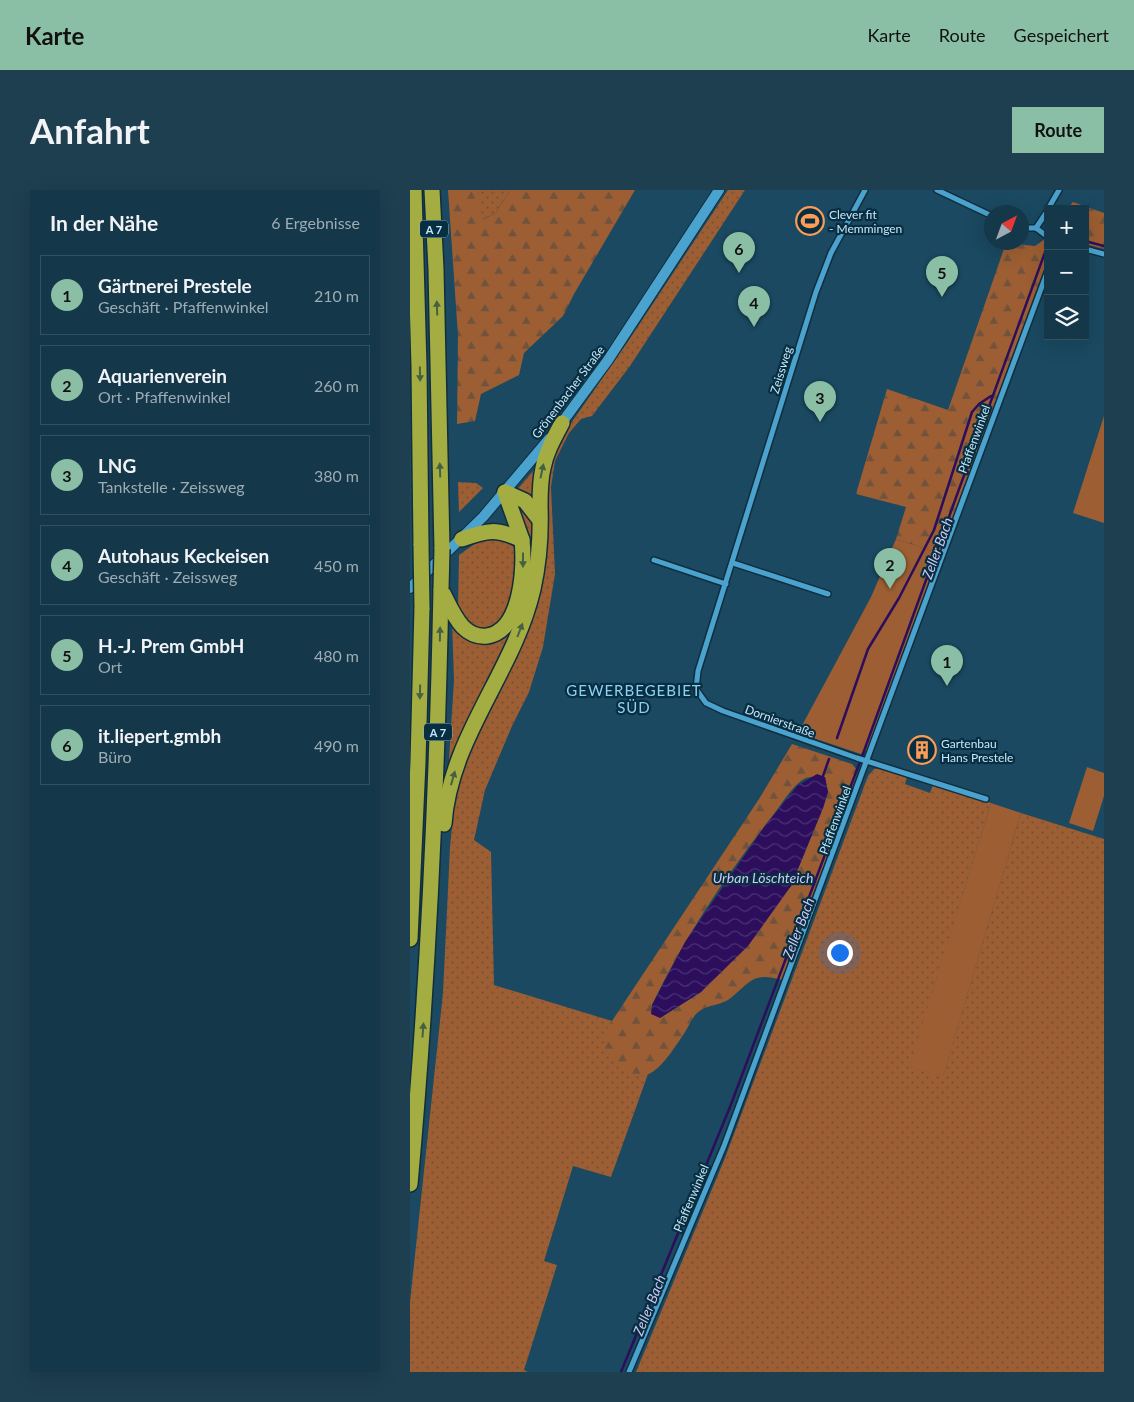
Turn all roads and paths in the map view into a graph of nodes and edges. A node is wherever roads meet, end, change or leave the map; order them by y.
1 (414, 190) edge
2 (432, 190) edge
3 (720, 190) edge
4 (865, 190) edge
5 (937, 190) edge
6 (1060, 190) edge
7 (1051, 205) edge
8 (984, 212) edge
9 (1044, 215) edge
10 (1029, 228) edge
11 (1036, 228) junction
12 (1044, 234) edge
13 (1089, 250) edge
14 (1104, 254) edge
15 (1044, 281) edge
16 (562, 423) junction
17 (505, 492) junction
18 (539, 519) junction
19 (462, 539) junction
20 (522, 540) junction
21 (654, 560) dead end
22 (733, 563) junction
23 (726, 584) junction
24 (410, 588) edge
25 (441, 589) junction
26 (828, 594) dead end
27 (422, 608) junction
28 (410, 670) edge
29 (696, 689) joint
30 (866, 760) junction
31 (986, 799) dead end
32 (431, 875) junction
33 (410, 939) edge
34 (410, 1184) edge
35 (629, 1372) edge

1 -> 27 highway, A 7, bridge
25 -> 2 highway, A 7, bridge
3 - 16 main road, Grönenbacher Straße
4 - 22 street, Zeissweg
5 - 8 street
6 - 7 street
9 - 11 street
10 - 11 street
11 - 12 street
13 - 14 street
15 - 30 street, Pfaffenwinkel
16 - 17 main road, Grönenbacher Straße
18 -> 16 highway
17 - 18 highway
17 - 19 main road, Grönenbacher Straße
17 - 20 highway
32 -> 18 highway
19 - 20 highway
19 - 24 main road, Grönenbacher Straße
20 -> 25 highway, A 7
21 - 23 street
22 - 23 street, Zeissweg
22 - 26 street
23 - 29 street, Zeissweg
32 -> 25 highway, A 7
27 - 28 highway
27 -> 33 highway, A 7
29 - 30 street, Dornierstraße
30 - 31 street, Dornierstraße
30 - 35 street, Pfaffenwinkel
34 -> 32 highway, A 7

